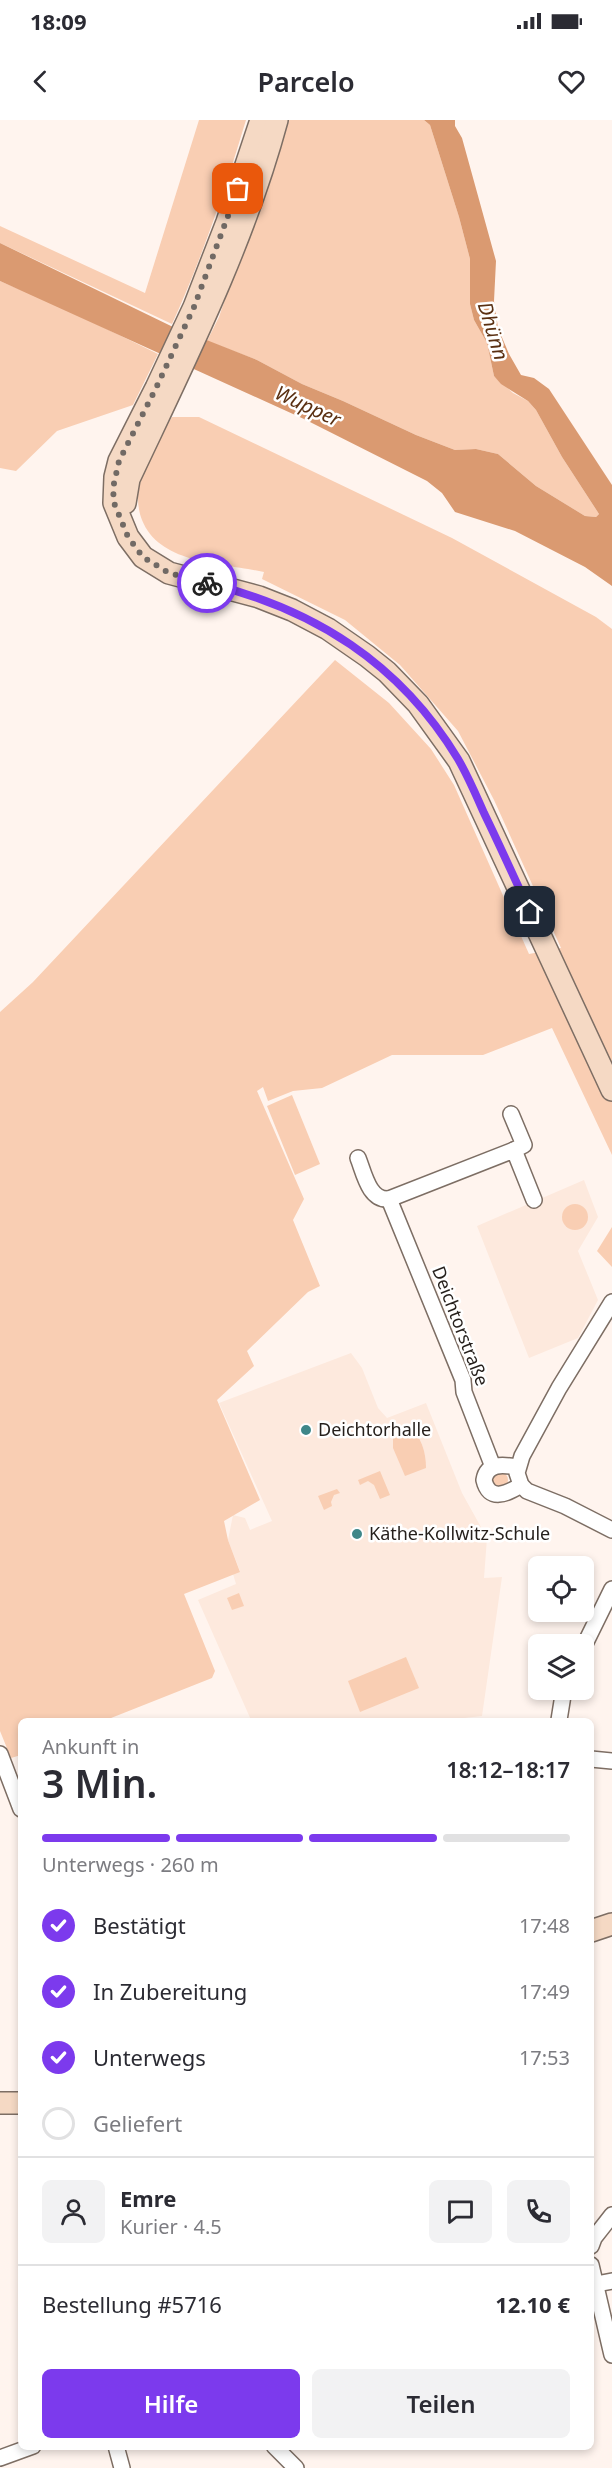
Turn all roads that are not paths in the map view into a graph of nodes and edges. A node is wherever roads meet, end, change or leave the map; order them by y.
1 (261, 120) edge
2 (277, 120) edge
3 (201, 310) junction
4 (612, 1090) edge
5 (511, 1114) dead end
6 (514, 1149) junction
7 (358, 1158) dead end
8 (389, 1199) junction
9 (534, 1200) dead end
10 (612, 1302) edge
11 (494, 1467) junction
12 (518, 1476) junction
13 (612, 1530) edge
14 (612, 1589) edge
15 (590, 1634) edge
16 (562, 1700) edge
17 (559, 1718) edge
18 (0, 1754) edge
19 (594, 1759) edge
20 (612, 1761) edge
21 (18, 1799) edge
22 (612, 1924) edge
23 (594, 1931) edge
24 (0, 2103) edge
25 (18, 2103) edge
26 (612, 2215) edge
27 (594, 2238) edge
28 (612, 2281) edge
29 (594, 2285) edge
30 (594, 2289) edge
31 (612, 2355) edge
32 (22, 2450) edge
33 (117, 2450) edge
34 (278, 2450) edge
35 (0, 2458) edge
36 (122, 2468) edge
37 (296, 2468) edge

1 - 3 main road
2 - 3 main road
3 - 4 main road
5 - 6 street
6 - 8 street
6 - 9 street
7 - 8 street
8 - 11 street, Deichtorstraße
10 - 12 street
11 - 12 street
11 - 12 street
12 - 13 street
14 - 15 street
16 - 17 street
18 - 21 street
19 - 20 street
22 - 23 main road
24 - 25 main road
26 - 27 street
28 - 29 street
30 - 31 street
32 - 35 street
33 - 36 street
34 - 37 street

